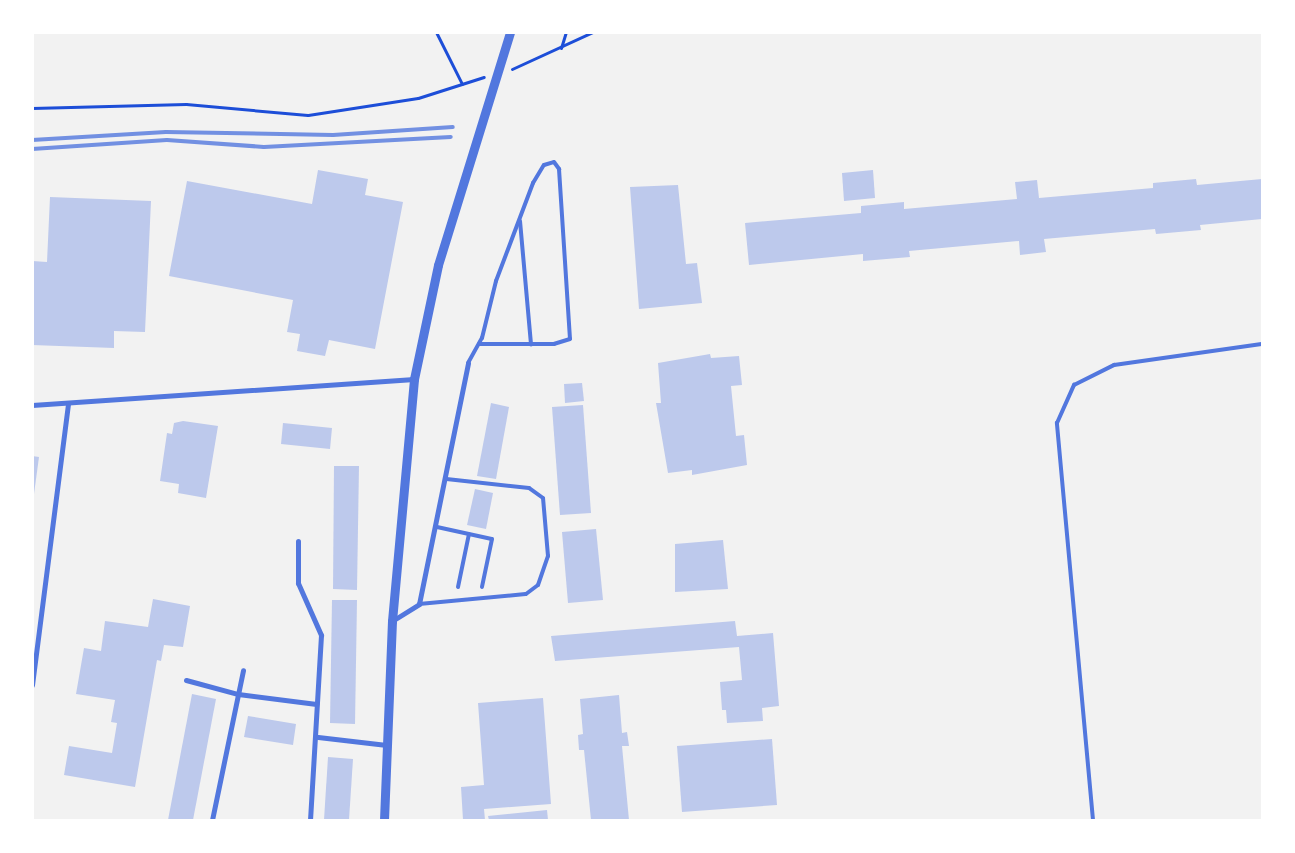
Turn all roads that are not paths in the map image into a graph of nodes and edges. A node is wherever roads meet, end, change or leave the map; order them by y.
1 (510, 32) edge
2 (520, 218) junction
3 (479, 344) junction
4 (1262, 344) edge
5 (531, 345) junction
6 (468, 363) joint
7 (414, 379) junction
8 (68, 403) junction
9 (32, 405) edge
10 (446, 479) junction
11 (437, 527) junction
12 (469, 534) junction
13 (298, 541) dead end
14 (458, 587) dead end
15 (482, 587) dead end
16 (419, 604) junction
17 (392, 621) junction
18 (243, 670) dead end
19 (186, 680) dead end
20 (32, 685) edge
21 (238, 694) junction
22 (316, 704) junction
23 (318, 737) junction
24 (390, 745) junction
25 (212, 820) edge
26 (310, 820) edge
27 (384, 820) edge
28 (1094, 820) edge

1 - 7 street
2 - 3 lane
2 - 5 lane
2 - 5 lane
3 - 5 lane
3 - 6 lane
4 - 28 lane
6 - 10 street
7 - 8 street
7 - 17 street
8 - 9 street
8 - 20 street
10 - 11 street
10 - 16 lane
11 - 12 lane
11 - 16 street
12 - 14 lane
12 - 15 lane
13 - 22 street
16 - 17 street
17 - 24 street
18 - 21 street
19 - 21 street
21 - 22 street
21 - 25 street
22 - 23 street
23 - 24 street
23 - 26 street
24 - 27 street

